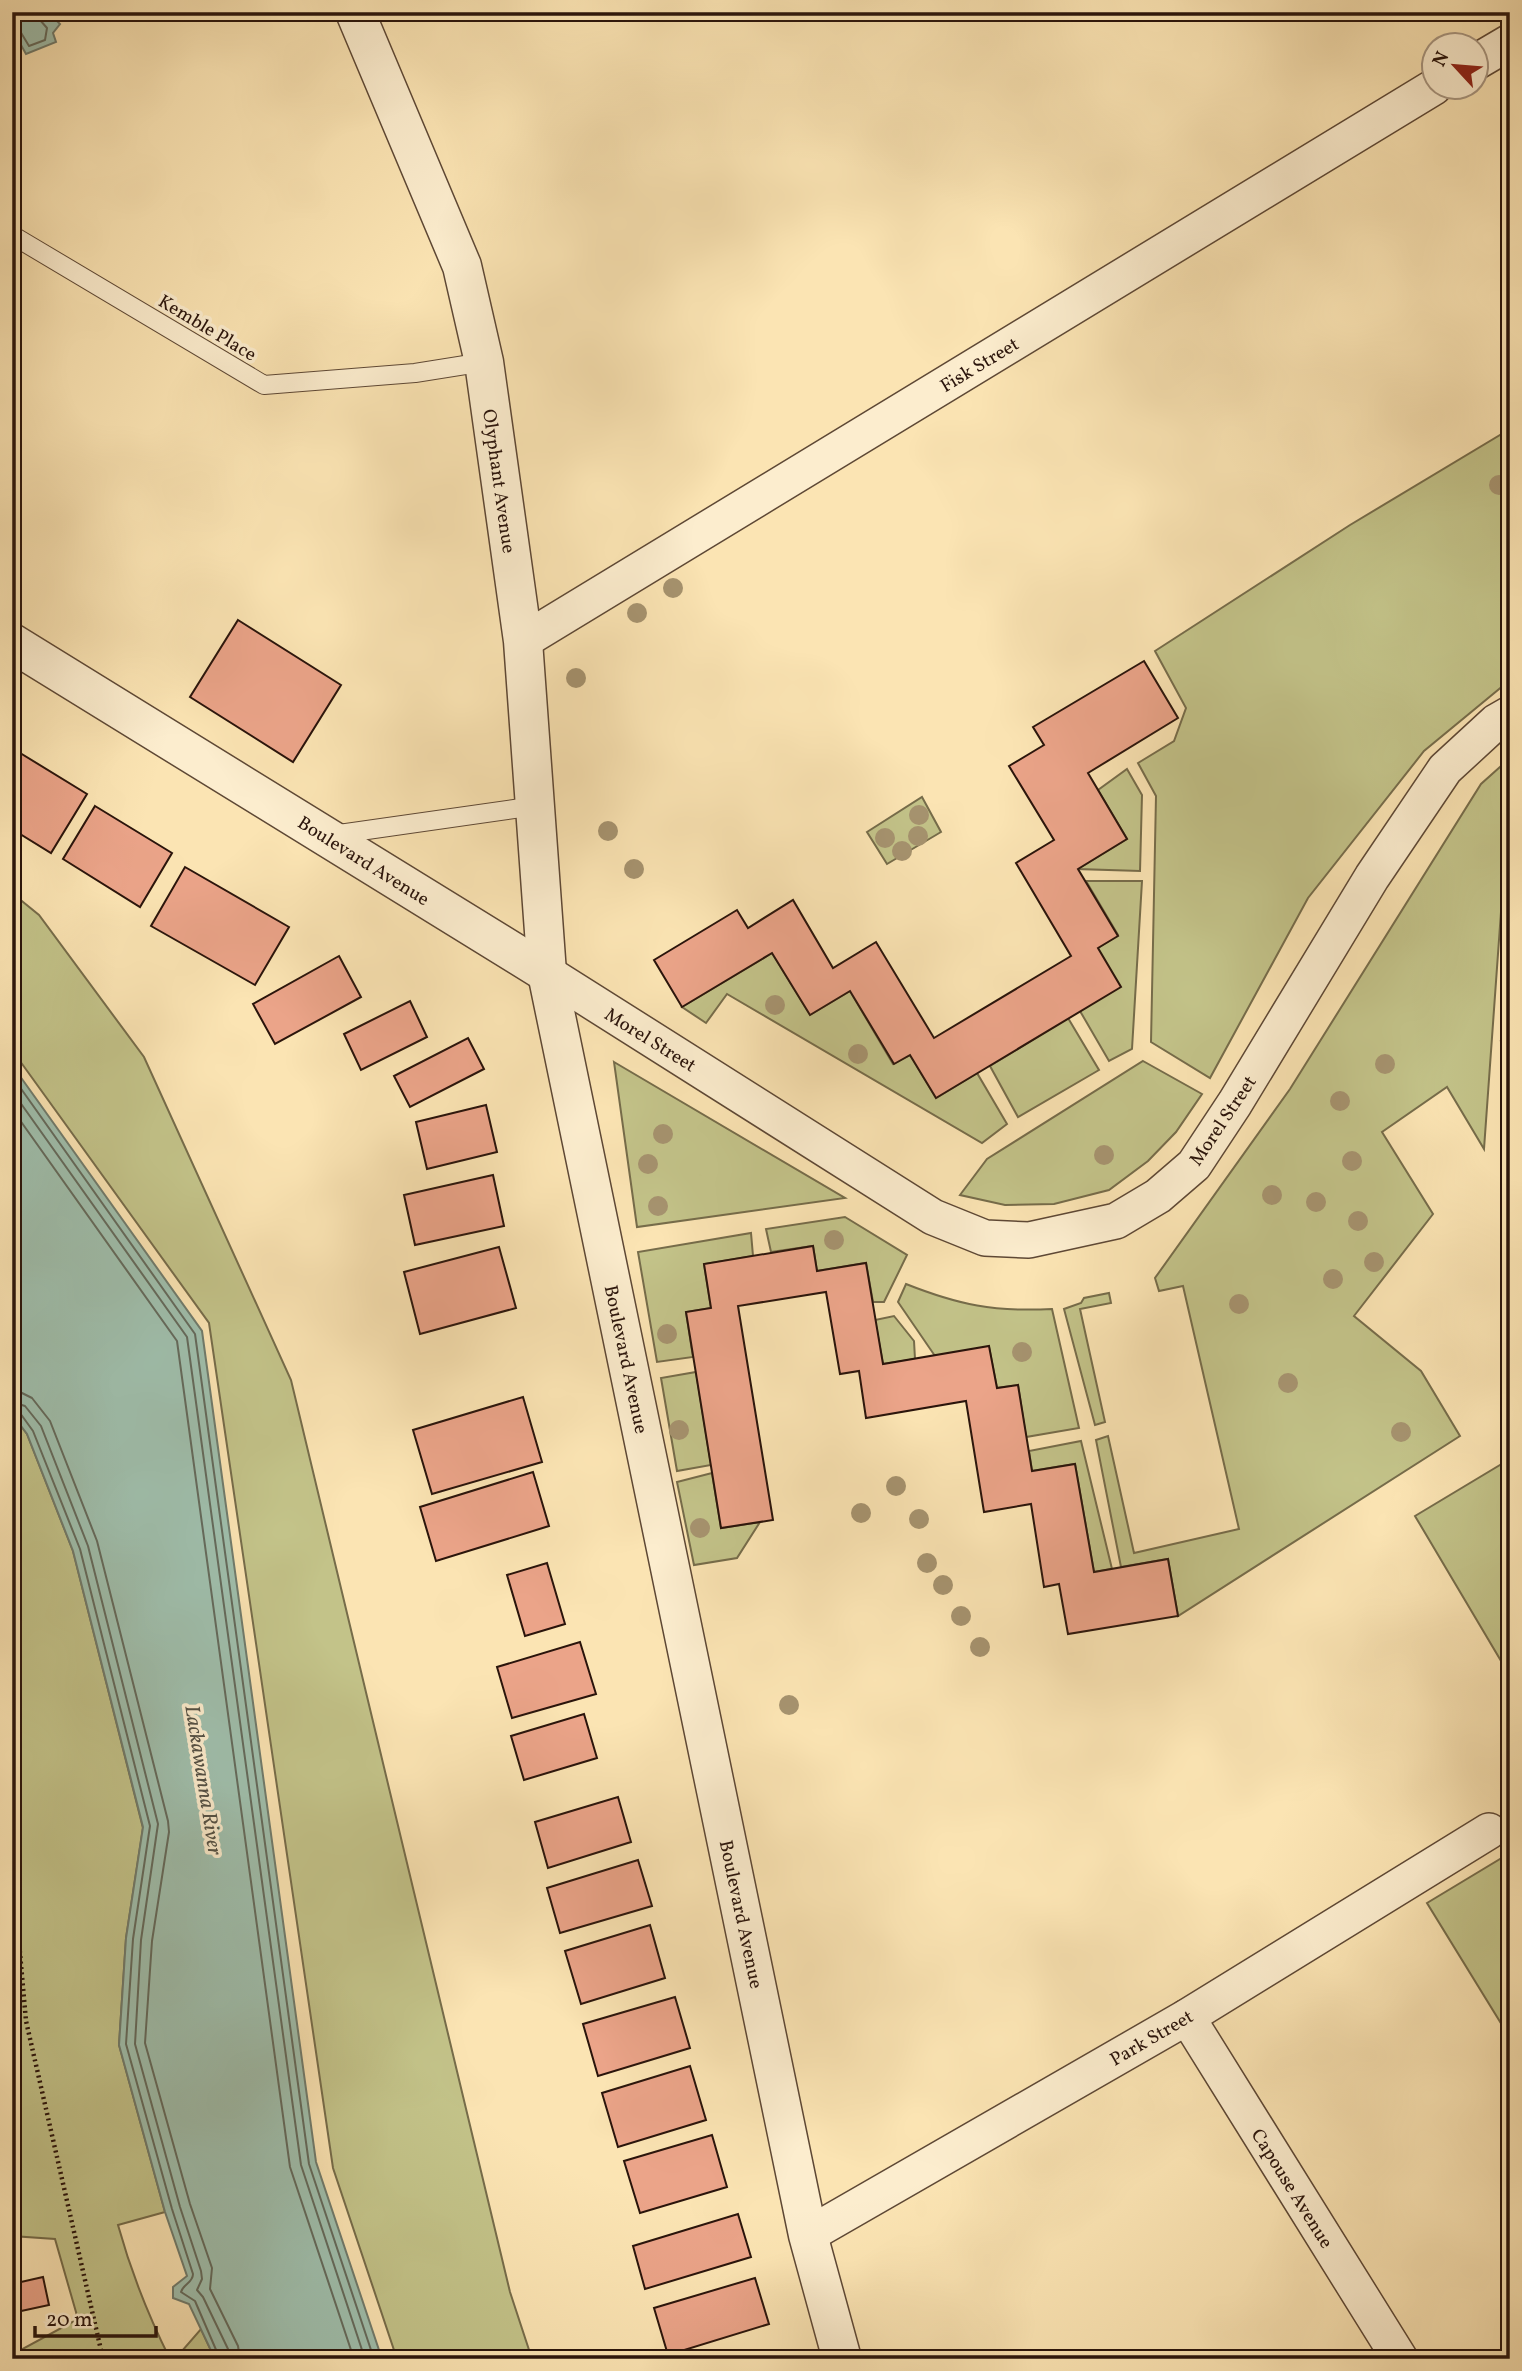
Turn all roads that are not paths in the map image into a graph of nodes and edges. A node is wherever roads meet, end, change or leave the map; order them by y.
1 (355, 12) edge
2 (1510, 42) edge
3 (1490, 54) edge
4 (1420, 96) edge
5 (12, 235) edge
6 (484, 362) junction
7 (523, 641) junction
8 (12, 643) edge
9 (1510, 714) edge
10 (535, 806) junction
11 (325, 836) junction
12 (547, 973) junction
13 (1489, 1831) dead end
14 (1187, 2017) junction
15 (808, 2235) junction
16 (842, 2359) edge
17 (1400, 2359) edge

1 - 6 street, Olyphant Avenue
2 - 3 street
4 - 7 street, Fisk Street
5 - 6 lane, Kemble Place
6 - 7 street, Olyphant Avenue
7 - 10 street, Olyphant Avenue
8 - 11 street, Boulevard Avenue
9 - 12 street, Morel Street
10 - 11 lane
10 - 12 street, Olyphant Avenue
11 - 12 street, Boulevard Avenue
12 - 15 street, Boulevard Avenue
13 - 14 street, Park Street
14 - 15 street, Park Street
14 - 17 street, Capouse Avenue
15 - 16 street, Boulevard Avenue

